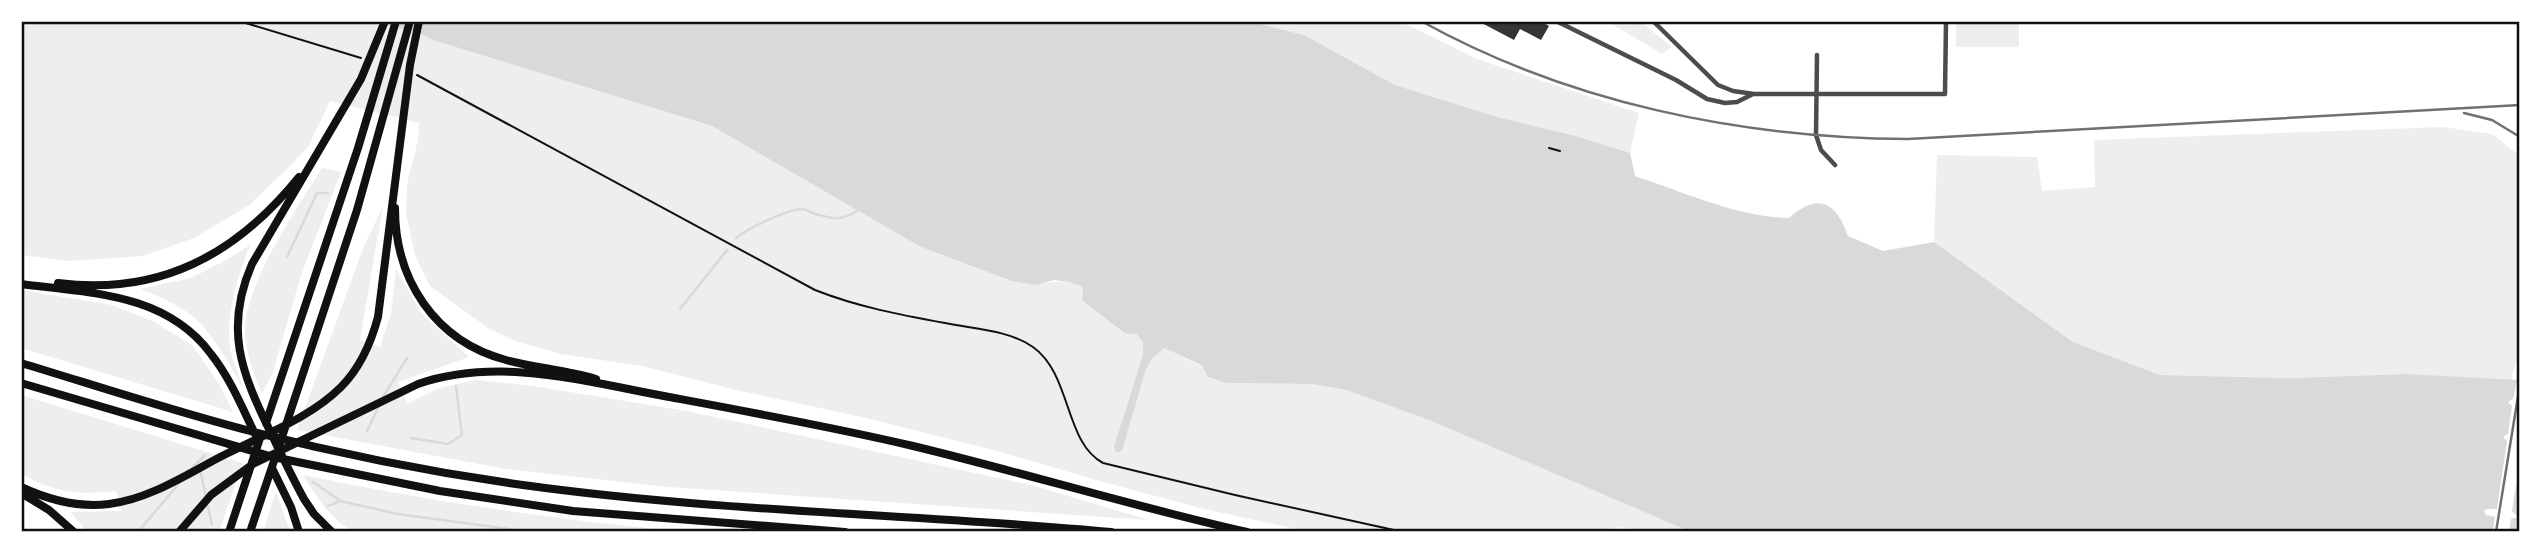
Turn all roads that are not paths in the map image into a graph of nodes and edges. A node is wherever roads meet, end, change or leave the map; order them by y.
1 (385, 21) edge
2 (396, 21) edge
3 (410, 21) edge
4 (419, 21) edge
5 (1556, 21) edge
6 (1653, 21) edge
7 (1946, 21) edge
8 (1817, 55) dead end
9 (1754, 94) junction
10 (1816, 94) junction
11 (312, 161) junction
12 (1835, 165) dead end
13 (396, 186) junction
14 (21, 281) edge
15 (21, 363) edge
16 (21, 383) edge
17 (632, 390) junction
18 (21, 487) edge
19 (21, 494) edge
20 (74, 532) edge
21 (178, 532) edge
22 (229, 532) edge
23 (250, 532) edge
24 (299, 532) edge
25 (332, 532) edge
26 (845, 532) edge
27 (1111, 532) edge
28 (1247, 532) edge

1 - 11 highway
2 - 22 highway
3 - 23 highway
4 - 13 highway
5 - 9 street
6 - 9 street
7 - 10 street
8 - 10 street
9 - 10 street
10 - 12 street
11 - 14 highway
11 - 25 highway
13 - 17 highway
13 - 18 highway
14 - 24 highway
15 - 27 highway
16 - 26 highway
17 - 21 highway
17 - 28 highway
19 - 20 highway

